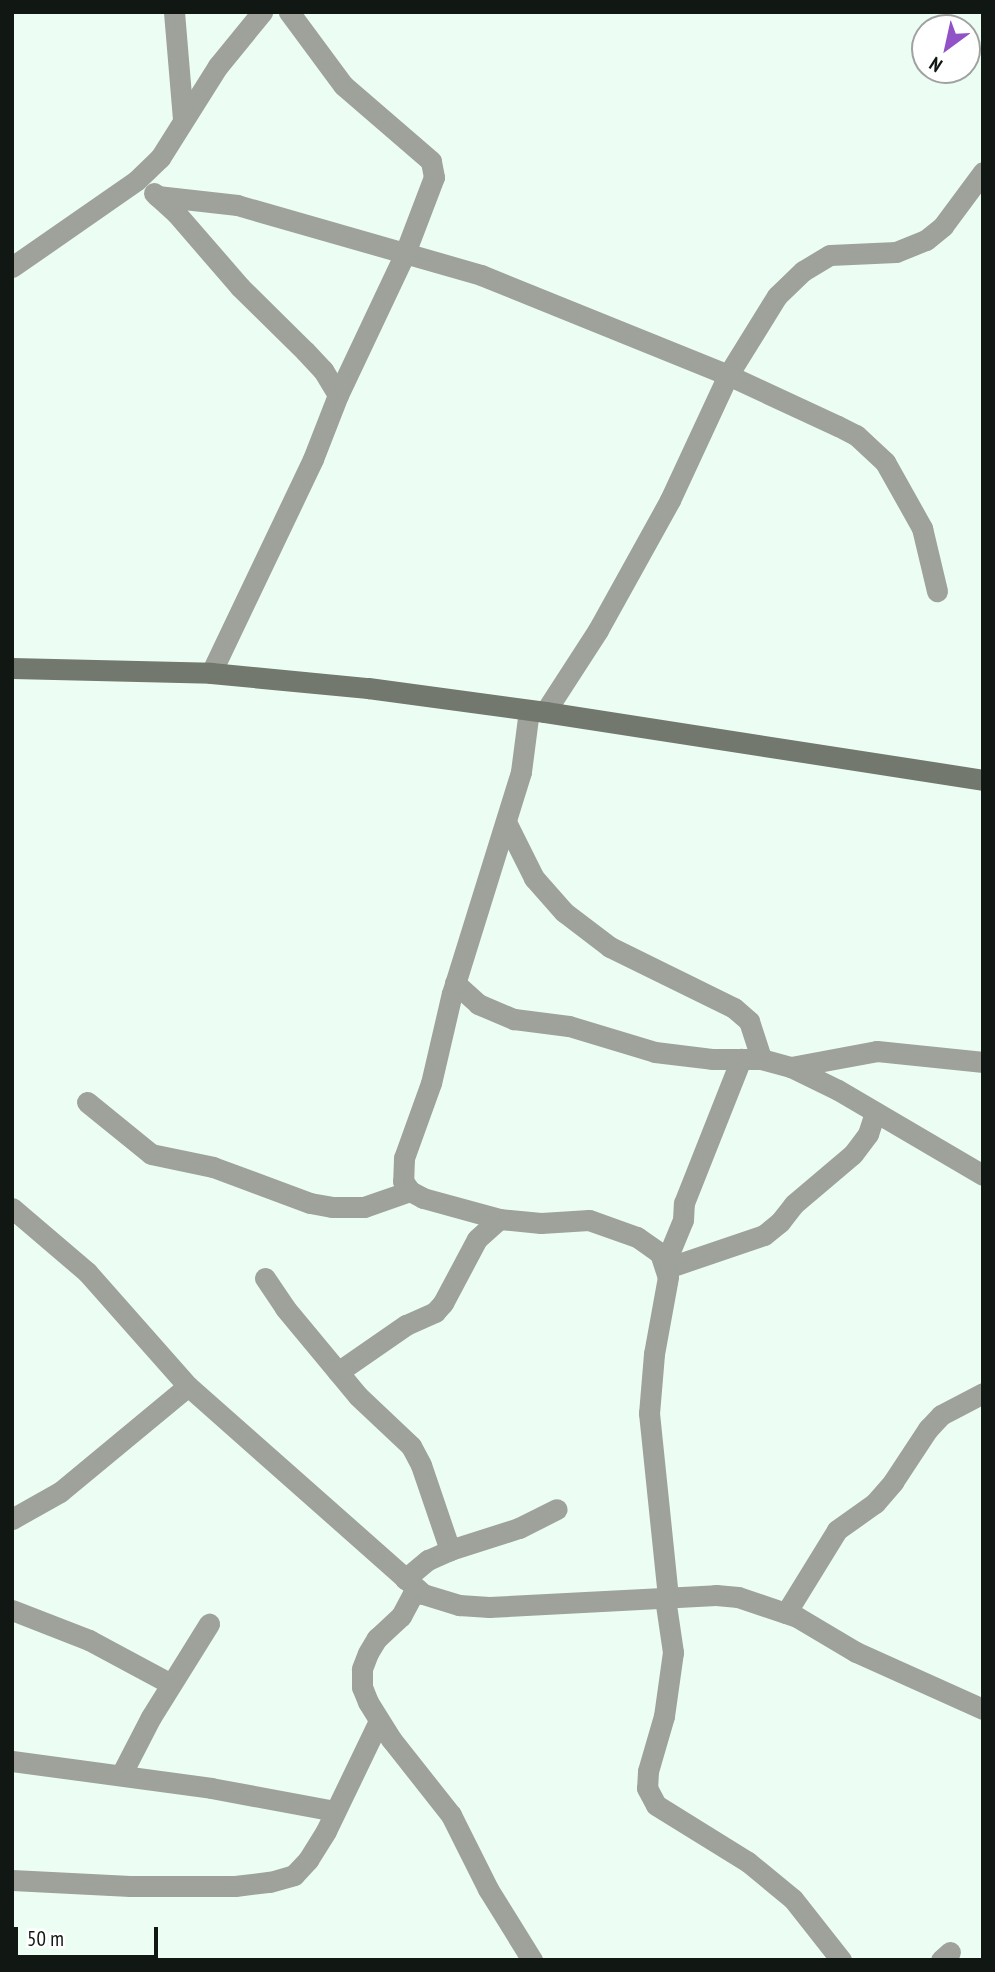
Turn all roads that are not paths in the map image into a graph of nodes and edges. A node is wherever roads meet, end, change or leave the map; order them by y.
1 (174, 12) edge
2 (262, 12) edge
3 (289, 12) edge
4 (183, 119) junction
5 (983, 172) edge
6 (137, 180) junction
7 (157, 196) junction
8 (405, 253) junction
9 (12, 267) edge
10 (728, 375) junction
11 (338, 395) junction
12 (937, 591) dead end
13 (12, 668) edge
14 (211, 673) junction
15 (537, 711) junction
16 (983, 780) edge
17 (506, 822) junction
18 (455, 983) junction
19 (751, 1059) junction
20 (983, 1062) edge
21 (791, 1067) junction
22 (88, 1102) dead end
23 (875, 1112) junction
24 (983, 1175) edge
25 (410, 1191) junction
26 (12, 1208) edge
27 (499, 1219) junction
28 (666, 1265) junction
29 (265, 1278) dead end
30 (338, 1372) junction
31 (188, 1386) junction
32 (983, 1393) edge
33 (557, 1510) dead end
34 (12, 1519) edge
35 (450, 1550) junction
36 (410, 1583) junction
37 (666, 1598) junction
38 (12, 1610) edge
39 (786, 1613) junction
40 (209, 1624) dead end
41 (171, 1684) junction
42 (983, 1709) edge
43 (379, 1721) junction
44 (12, 1760) edge
45 (121, 1776) junction
46 (335, 1811) junction
47 (12, 1880) edge
48 (532, 1960) edge
49 (841, 1960) edge

1 - 4 street
2 - 4 street
3 - 8 street
4 - 6 street
5 - 10 street
6 - 7 street
6 - 9 street
7 - 8 street
7 - 11 street
8 - 10 street
8 - 11 street
10 - 12 street
10 - 15 street
11 - 14 street
13 - 14 main road
14 - 15 main road
15 - 16 main road
15 - 17 street
17 - 18 street
17 - 19 street
18 - 19 street
18 - 25 street
19 - 21 street
19 - 28 street
20 - 21 street
21 - 23 street
22 - 25 street
23 - 24 street
23 - 28 street
25 - 27 street
26 - 31 street
27 - 28 street
27 - 30 street
28 - 37 street
29 - 30 street
30 - 35 street
31 - 34 street
31 - 36 street
32 - 39 street
33 - 35 street
35 - 36 street
36 - 37 street
36 - 43 street
37 - 39 street
37 - 49 street
38 - 41 street
39 - 42 street
40 - 41 street
41 - 45 street
43 - 46 street
43 - 48 street
44 - 45 street
45 - 46 street
46 - 47 street

